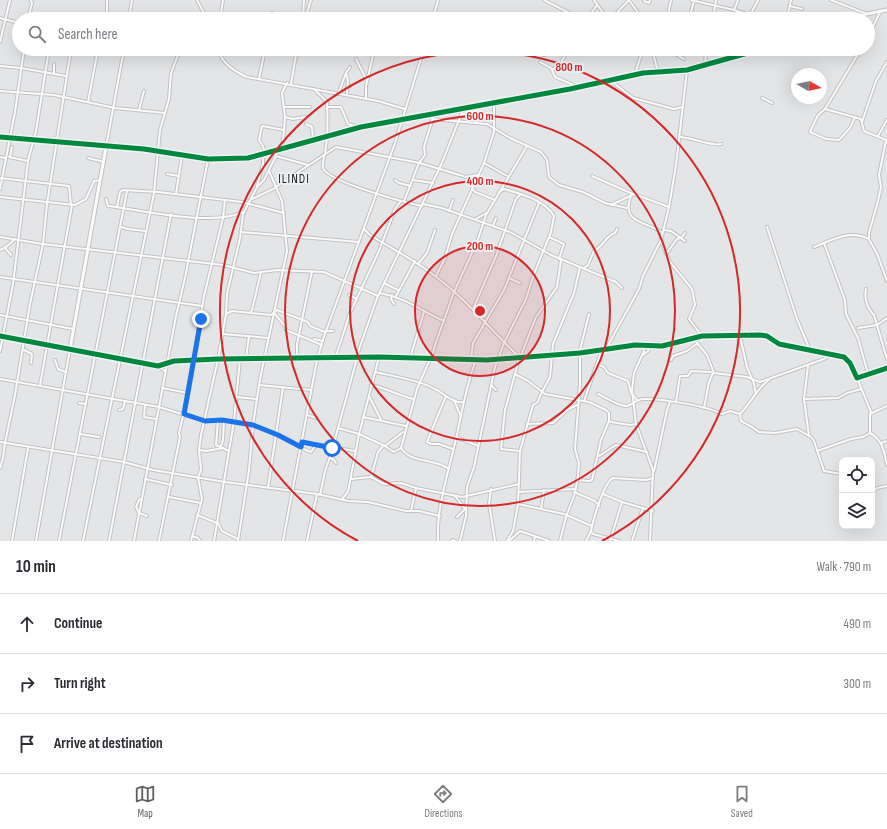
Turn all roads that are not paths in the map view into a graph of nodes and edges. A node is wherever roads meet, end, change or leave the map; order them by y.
1 (10, 0) edge
2 (30, 0) edge
3 (107, 0) edge
4 (132, 0) edge
5 (197, 0) edge
6 (222, 0) edge
7 (304, 0) edge
8 (311, 0) edge
9 (438, 0) edge
10 (544, 0) edge
11 (594, 0) edge
12 (629, 0) edge
13 (650, 0) edge
14 (671, 0) edge
15 (693, 0) edge
16 (716, 0) edge
17 (738, 0) edge
18 (758, 0) edge
19 (791, 0) edge
20 (831, 0) edge
21 (845, 0) edge
22 (644, 1) dead end
23 (597, 5) junction
24 (715, 5) junction
25 (844, 5) junction
26 (790, 6) junction
27 (802, 8) dead end
28 (734, 10) junction
29 (887, 10) edge
30 (30, 12) edge
31 (107, 12) edge
32 (130, 12) edge
33 (203, 12) edge
34 (221, 12) edge
35 (304, 12) edge
36 (307, 12) edge
37 (434, 12) edge
38 (567, 12) edge
39 (592, 12) edge
40 (602, 12) edge
41 (618, 12) edge
42 (637, 12) edge
43 (668, 12) edge
44 (690, 12) edge
45 (714, 12) edge
46 (740, 12) edge
47 (752, 12) edge
48 (789, 12) edge
49 (862, 12) edge
50 (880, 12) junction
51 (875, 13) edge
52 (0, 18) edge
53 (5, 19) junction
54 (12, 21) edge
55 (875, 22) edge
56 (0, 42) edge
57 (23, 56) edge
58 (48, 56) edge
59 (70, 56) edge
60 (97, 56) edge
61 (123, 56) edge
62 (177, 56) edge
63 (221, 56) edge
64 (264, 56) edge
65 (296, 56) edge
66 (373, 56) edge
67 (422, 56) edge
68 (564, 56) edge
69 (641, 56) edge
70 (653, 56) edge
71 (680, 56) edge
72 (706, 56) edge
73 (725, 56) edge
74 (738, 56) edge
75 (857, 56) edge
76 (356, 58) dead end
77 (684, 59) dead end
78 (724, 60) junction
79 (540, 62) dead end
80 (887, 62) edge
81 (54, 64) dead end
82 (705, 64) junction
83 (0, 66) edge
84 (350, 67) dead end
85 (21, 68) junction
86 (552, 70) junction
87 (687, 70) junction
88 (45, 72) junction
89 (658, 72) junction
90 (54, 73) junction
91 (346, 73) junction
92 (635, 75) junction
93 (66, 76) junction
94 (259, 79) dead end
95 (610, 80) junction
96 (367, 82) junction
97 (287, 83) junction
98 (291, 84) junction
99 (578, 87) junction
100 (312, 88) junction
101 (0, 91) edge
102 (144, 91) dead end
103 (18, 93) junction
104 (41, 93) junction
105 (347, 93) dead end
106 (338, 95) junction
107 (65, 98) junction
108 (762, 98) dead end
109 (366, 99) junction
110 (88, 102) junction
111 (772, 103) dead end
112 (494, 104) junction
113 (327, 106) junction
114 (284, 107) junction
115 (310, 107) dead end
116 (683, 107) junction
117 (113, 108) junction
118 (825, 108) junction
119 (405, 109) junction
120 (139, 110) junction
121 (463, 110) junction
122 (165, 113) junction
123 (434, 114) junction
124 (460, 116) junction
125 (285, 117) junction
126 (304, 117) dead end
127 (855, 117) junction
128 (402, 119) junction
129 (432, 119) junction
130 (887, 120) edge
131 (458, 122) junction
132 (478, 122) junction
133 (862, 122) junction
134 (306, 124) dead end
135 (359, 128) junction
136 (494, 129) junction
137 (284, 130) junction
138 (0, 137) edge
139 (328, 137) junction
140 (679, 137) junction
141 (878, 137) junction
142 (10, 138) junction
143 (34, 139) junction
144 (886, 140) edge
145 (313, 141) junction
146 (58, 142) junction
147 (721, 144) dead end
148 (527, 146) junction
149 (12, 147) dead end
150 (106, 147) junction
151 (281, 150) junction
152 (158, 151) junction
153 (182, 154) junction
154 (264, 154) junction
155 (276, 156) junction
156 (324, 156) junction
157 (0, 157) edge
158 (5, 158) junction
159 (9, 158) junction
160 (88, 158) dead end
161 (208, 159) junction
162 (390, 159) junction
163 (28, 161) junction
164 (104, 162) junction
165 (419, 163) junction
166 (484, 163) junction
167 (308, 165) junction
168 (268, 170) junction
169 (438, 170) junction
170 (167, 174) dead end
171 (477, 175) junction
172 (179, 176) junction
173 (592, 176) dead end
174 (509, 177) junction
175 (1, 178) edge
176 (471, 178) junction
177 (100, 180) junction
178 (394, 180) dead end
179 (413, 180) junction
180 (25, 181) junction
181 (432, 183) junction
182 (50, 184) junction
183 (474, 184) junction
184 (411, 186) junction
185 (257, 187) junction
186 (276, 187) junction
187 (472, 188) junction
188 (0, 189) edge
189 (127, 191) junction
190 (499, 192) junction
191 (154, 193) junction
192 (377, 194) junction
193 (632, 194) junction
194 (176, 195) junction
195 (520, 195) junction
196 (0, 197) edge
197 (202, 197) junction
198 (106, 199) dead end
199 (251, 199) junction
200 (225, 200) junction
201 (453, 200) dead end
202 (495, 200) junction
203 (22, 201) junction
204 (402, 201) junction
205 (539, 203) junction
206 (47, 204) junction
207 (249, 204) junction
208 (71, 205) junction
209 (423, 205) junction
210 (611, 205) junction
211 (117, 207) junction
212 (669, 207) junction
213 (627, 208) junction
214 (124, 209) junction
215 (244, 211) junction
216 (449, 211) junction
217 (149, 212) junction
218 (488, 212) junction
219 (284, 213) junction
220 (171, 214) junction
221 (461, 215) junction
222 (197, 217) junction
223 (223, 218) junction
224 (496, 218) dead end
225 (475, 219) junction
226 (484, 222) junction
227 (121, 226) junction
228 (493, 226) junction
229 (767, 227) dead end
230 (364, 229) junction
231 (617, 229) dead end
232 (434, 230) dead end
233 (505, 230) junction
234 (664, 230) junction
235 (145, 231) junction
236 (241, 232) junction
237 (685, 232) dead end
238 (663, 233) junction
239 (286, 236) junction
240 (0, 237) edge
241 (549, 237) junction
242 (682, 238) junction
243 (869, 239) junction
244 (16, 240) junction
245 (661, 240) junction
246 (524, 241) junction
247 (685, 241) dead end
248 (359, 242) junction
249 (382, 242) junction
250 (824, 243) junction
251 (43, 244) junction
252 (65, 246) junction
253 (814, 247) dead end
254 (5, 248) junction
255 (89, 249) junction
256 (0, 250) edge
257 (543, 251) junction
258 (116, 252) junction
259 (400, 252) junction
260 (666, 254) junction
261 (11, 255) dead end
262 (141, 255) junction
263 (164, 258) junction
264 (560, 260) junction
265 (188, 261) junction
266 (415, 261) junction
267 (212, 264) junction
268 (418, 264) junction
269 (234, 267) junction
270 (580, 267) junction
271 (584, 268) junction
272 (284, 270) junction
273 (312, 271) junction
274 (261, 272) junction
275 (436, 276) junction
276 (0, 277) edge
277 (13, 278) junction
278 (509, 278) junction
279 (344, 280) junction
280 (887, 281) edge
281 (35, 282) junction
282 (384, 283) junction
283 (520, 283) dead end
284 (59, 285) junction
285 (362, 288) junction
286 (622, 288) dead end
287 (866, 288) dead end
288 (82, 289) junction
289 (398, 290) junction
290 (454, 292) junction
291 (108, 293) junction
292 (379, 294) junction
293 (349, 295) dead end
294 (392, 295) junction
295 (396, 296) junction
296 (133, 297) junction
297 (356, 299) junction
298 (156, 300) junction
299 (179, 304) junction
300 (394, 304) dead end
301 (203, 306) junction
302 (472, 309) junction
303 (424, 312) junction
304 (226, 314) junction
305 (249, 314) junction
306 (275, 314) junction
307 (590, 314) dead end
308 (0, 316) edge
309 (6, 316) junction
310 (887, 318) edge
311 (302, 320) junction
312 (444, 321) junction
313 (28, 322) junction
314 (486, 323) junction
315 (50, 324) junction
316 (877, 324) junction
317 (858, 328) dead end
318 (74, 329) junction
319 (334, 331) dead end
320 (326, 332) junction
321 (222, 334) junction
322 (734, 335) junction
323 (2, 336) edge
324 (249, 336) junction
325 (299, 336) junction
326 (702, 336) junction
327 (269, 338) junction
328 (693, 338) junction
329 (314, 339) dead end
330 (25, 341) junction
331 (322, 341) junction
332 (504, 343) junction
333 (698, 343) junction
334 (47, 344) junction
335 (322, 345) junction
336 (642, 345) junction
337 (650, 345) junction
338 (70, 349) junction
339 (602, 349) junction
340 (606, 349) junction
341 (24, 350) junction
342 (810, 350) junction
343 (0, 351) edge
344 (580, 353) junction
345 (96, 354) junction
346 (552, 354) junction
347 (831, 355) junction
348 (642, 356) junction
349 (379, 357) junction
350 (356, 358) junction
351 (410, 358) junction
352 (520, 358) junction
353 (120, 359) junction
354 (218, 359) junction
355 (240, 359) junction
356 (246, 359) junction
357 (299, 359) junction
358 (318, 359) junction
359 (335, 359) junction
360 (430, 359) junction
361 (498, 359) junction
362 (887, 359) edge
363 (55, 360) dead end
364 (194, 360) junction
365 (264, 360) junction
366 (471, 360) junction
367 (476, 360) junction
368 (672, 360) dead end
369 (168, 362) junction
370 (31, 363) dead end
371 (143, 363) junction
372 (597, 364) junction
373 (808, 365) junction
374 (158, 366) junction
375 (887, 368) edge
376 (66, 372) junction
377 (165, 372) junction
378 (375, 372) junction
379 (712, 372) junction
380 (515, 374) junction
381 (868, 374) junction
382 (0, 378) edge
383 (857, 378) junction
384 (770, 379) junction
385 (753, 380) junction
386 (17, 381) junction
387 (419, 384) junction
388 (40, 385) junction
389 (259, 385) junction
390 (371, 385) junction
391 (491, 385) junction
392 (283, 387) junction
393 (162, 388) junction
394 (861, 389) junction
395 (63, 390) junction
396 (312, 390) junction
397 (496, 390) dead end
398 (542, 392) junction
399 (188, 393) junction
400 (88, 394) junction
401 (598, 394) dead end
402 (368, 395) junction
403 (633, 395) junction
404 (756, 395) junction
405 (446, 396) junction
406 (237, 397) junction
407 (257, 399) junction
408 (414, 399) junction
409 (804, 399) junction
410 (112, 400) junction
411 (454, 400) junction
412 (578, 400) junction
413 (637, 400) junction
414 (125, 402) junction
415 (464, 402) junction
416 (584, 402) junction
417 (633, 402) junction
418 (670, 402) junction
419 (676, 402) junction
420 (79, 403) dead end
421 (86, 404) junction
422 (136, 404) junction
423 (145, 405) junction
424 (577, 405) junction
425 (887, 406) edge
426 (158, 407) junction
427 (704, 408) junction
428 (119, 410) dead end
429 (871, 412) junction
430 (184, 414) junction
431 (740, 414) junction
432 (307, 415) junction
433 (363, 417) junction
434 (461, 417) junction
435 (317, 418) dead end
436 (157, 419) junction
437 (218, 420) junction
438 (224, 420) junction
439 (381, 420) junction
440 (205, 421) junction
441 (234, 421) junction
442 (609, 421) junction
443 (527, 424) junction
444 (636, 424) junction
445 (253, 425) junction
446 (406, 426) junction
447 (338, 428) junction
448 (404, 431) junction
449 (870, 433) junction
450 (80, 434) junction
451 (275, 434) junction
452 (359, 434) junction
453 (809, 436) junction
454 (99, 437) dead end
455 (456, 437) junction
456 (887, 441) edge
457 (0, 442) edge
458 (302, 442) junction
459 (881, 442) junction
460 (4, 443) junction
461 (317, 445) junction
462 (221, 446) junction
463 (384, 446) junction
464 (478, 446) junction
465 (28, 447) junction
466 (223, 448) junction
467 (301, 448) junction
468 (332, 448) junction
469 (401, 448) junction
470 (453, 449) junction
471 (52, 450) junction
472 (199, 450) junction
473 (229, 451) junction
474 (355, 451) junction
475 (520, 451) junction
476 (817, 451) junction
477 (647, 452) junction
478 (76, 455) junction
479 (598, 457) junction
480 (330, 458) junction
481 (100, 459) junction
482 (124, 462) junction
483 (336, 463) dead end
484 (887, 465) edge
485 (0, 468) edge
486 (146, 468) junction
487 (449, 469) junction
488 (174, 473) junction
489 (654, 473) junction
490 (839, 473) edge
491 (198, 477) junction
492 (371, 477) junction
493 (653, 478) junction
494 (145, 479) junction
495 (351, 479) junction
496 (577, 480) junction
497 (225, 482) junction
498 (518, 484) junction
499 (172, 485) junction
500 (247, 485) junction
501 (887, 486) edge
502 (268, 488) junction
503 (416, 488) junction
504 (576, 488) junction
505 (491, 489) junction
506 (544, 490) junction
507 (875, 490) edge
508 (572, 491) junction
509 (293, 492) junction
510 (519, 492) junction
511 (575, 492) junction
512 (317, 494) junction
513 (444, 494) junction
514 (603, 494) junction
515 (320, 495) junction
516 (455, 496) junction
517 (169, 497) junction
518 (466, 497) junction
519 (142, 498) junction
520 (342, 499) junction
521 (622, 502) junction
522 (201, 503) junction
523 (518, 504) junction
524 (599, 506) junction
525 (643, 508) junction
526 (466, 509) junction
527 (541, 509) junction
528 (411, 511) junction
529 (653, 511) junction
530 (139, 513) junction
531 (197, 515) junction
532 (567, 515) junction
533 (147, 516) dead end
534 (440, 516) junction
535 (457, 517) dead end
536 (217, 523) junction
537 (592, 526) junction
538 (591, 531) junction
539 (192, 536) junction
540 (535, 536) junction
541 (284, 538) junction
542 (238, 540) edge
543 (610, 540) edge
544 (12, 541) edge
545 (36, 541) edge
546 (59, 541) edge
547 (83, 541) edge
548 (109, 541) edge
549 (134, 541) edge
550 (159, 541) edge
551 (191, 541) edge
552 (200, 541) edge
553 (214, 541) edge
554 (280, 541) edge
555 (283, 541) edge
556 (307, 541) edge
557 (438, 541) edge
558 (461, 541) edge
559 (495, 541) edge
560 (508, 541) edge
561 (534, 541) edge
562 (549, 541) edge
563 (560, 541) edge
564 (586, 541) edge
565 (619, 541) edge
566 (632, 541) edge
567 (650, 541) edge

1 - 53 street
2 - 30 street
3 - 31 street
4 - 32 street
5 - 33 street
6 - 34 street
7 - 35 street
8 - 36 street
9 - 37 street
10 - 38 street
11 - 23 street
12 - 41 street
12 - 42 street
13 - 22 street
14 - 43 street
15 - 24 street
15 - 44 street
16 - 24 street
17 - 28 street
18 - 47 street
19 - 26 street
20 - 25 street
21 - 25 street
23 - 39 street
23 - 40 street
24 - 28 street
24 - 45 street
25 - 49 street
26 - 27 street
26 - 48 street
28 - 46 street
29 - 50 street
50 - 51 street
50 - 55 street
52 - 53 street
53 - 54 street
53 - 56 street
57 - 85 street
58 - 88 street
59 - 93 street
60 - 110 street
61 - 117 street
62 - 122 street
63 - 97 street
64 - 94 street
65 - 98 street
66 - 96 street
67 - 119 street
68 - 86 street
69 - 92 street
70 - 89 street
71 - 77 street
72 - 82 street
73 - 78 street
74 - 78 street
75 - 118 street
76 - 96 street
78 - 82 street
79 - 86 street
80 - 133 street
81 - 90 street
82 - 87 street
83 - 85 street
84 - 91 street
85 - 88 street
85 - 103 street
86 - 99 street
87 - 89 street
87 - 116 street
88 - 90 street
88 - 104 street
89 - 92 street
90 - 93 street
91 - 105 street
91 - 106 street
92 - 95 street
93 - 107 street
95 - 99 street
95 - 116 street
96 - 109 street
97 - 98 street
97 - 114 street
98 - 100 street
99 - 112 street
100 - 106 street
100 - 113 street
101 - 103 street
102 - 120 street
103 - 104 street
103 - 142 street
104 - 107 street
104 - 143 street
106 - 109 street
107 - 110 street
107 - 146 street
108 - 111 street
109 - 119 street
110 - 117 street
112 - 121 street
112 - 136 street
113 - 135 street
113 - 139 street
114 - 115 street
114 - 125 street
116 - 140 street
117 - 120 street
117 - 150 street
118 - 127 street
118 - 127 street
119 - 128 street
120 - 122 street
121 - 123 street
121 - 124 street
122 - 152 street
123 - 128 street
123 - 129 street
124 - 131 street
124 - 132 street
125 - 126 street
125 - 137 street
127 - 133 street
128 - 135 street
128 - 162 street
129 - 131 street
129 - 165 street
130 - 141 street
131 - 132 street
131 - 169 street
132 - 136 street
133 - 141 street
134 - 145 street
135 - 139 street
136 - 148 street
136 - 166 street
137 - 151 street
137 - 154 street
138 - 142 street
139 - 145 street
139 - 156 street
140 - 147 street
140 - 212 street
141 - 144 street
142 - 143 street
142 - 158 street
143 - 146 street
143 - 163 street
144 - 243 street
145 - 151 street
146 - 150 street
146 - 182 street
148 - 174 street
148 - 210 street
149 - 159 street
150 - 152 street
150 - 164 street
151 - 154 street
151 - 155 street
152 - 153 street
152 - 191 street
153 - 161 street
153 - 172 street
154 - 161 street
154 - 185 street
155 - 167 street
155 - 168 street
156 - 162 street
156 - 167 street
156 - 192 street
157 - 158 street
158 - 159 street
158 - 175 street
159 - 163 street
160 - 164 street
161 - 197 street
162 - 165 street
162 - 192 street
163 - 180 street
164 - 177 street
165 - 169 street
165 - 179 street
166 - 171 street
166 - 174 street
167 - 186 street
168 - 185 street
168 - 186 street
169 - 176 street
169 - 181 street
170 - 172 street
171 - 176 street
171 - 183 street
172 - 194 street
173 - 193 street
174 - 190 street
175 - 180 street
175 - 188 street
176 - 183 street
177 - 208 street
177 - 255 street
178 - 184 street
179 - 181 street
179 - 184 street
180 - 182 street
180 - 203 street
181 - 209 street
182 - 206 street
182 - 208 street
183 - 187 street
184 - 204 street
185 - 199 street
186 - 199 street
186 - 219 street
187 - 202 street
187 - 221 street
189 - 191 street
189 - 211 street
189 - 214 street
190 - 195 street
190 - 202 street
191 - 194 street
191 - 217 street
192 - 204 street
192 - 230 street
193 - 210 street
193 - 212 street
193 - 213 street
194 - 197 street
195 - 205 street
195 - 233 street
196 - 203 street
197 - 200 street
197 - 222 street
198 - 211 street
199 - 207 street
200 - 207 street
200 - 223 street
201 - 216 street
202 - 218 street
203 - 206 street
203 - 244 street
204 - 209 street
204 - 249 street
205 - 241 street
205 - 246 street
206 - 208 street
206 - 251 street
207 - 215 street
207 - 219 street
208 - 252 street
209 - 216 street
209 - 259 street
210 - 213 street
211 - 214 street
212 - 234 street
213 - 238 street
214 - 217 street
214 - 227 street
215 - 223 street
215 - 236 street
216 - 221 street
217 - 220 street
217 - 235 street
218 - 225 street
218 - 226 street
219 - 239 street
220 - 222 street
220 - 263 street
221 - 225 street
221 - 275 street
222 - 223 street
222 - 265 street
223 - 267 street
224 - 228 street
225 - 226 street
226 - 228 street
226 - 290 street
227 - 235 street
227 - 258 street
228 - 233 street
229 - 342 street
230 - 248 street
230 - 249 street
231 - 271 street
232 - 268 street
233 - 246 street
233 - 302 street
234 - 238 street
234 - 242 street
235 - 262 street
236 - 239 street
236 - 269 street
237 - 242 street
238 - 245 street
239 - 248 street
239 - 272 street
240 - 244 street
241 - 257 street
241 - 264 street
242 - 247 street
242 - 260 street
243 - 250 street
243 - 280 street
244 - 251 street
244 - 254 street
244 - 277 street
245 - 260 street
245 - 340 street
246 - 257 street
246 - 278 street
248 - 279 street
249 - 259 street
249 - 285 street
250 - 253 street
250 - 381 street
251 - 252 street
251 - 281 street
252 - 255 street
252 - 284 street
254 - 256 street
254 - 261 street
255 - 258 street
255 - 288 street
257 - 264 street
257 - 332 street
258 - 262 street
258 - 291 street
259 - 266 street
259 - 282 street
260 - 326 street
262 - 263 street
262 - 296 street
263 - 265 street
263 - 298 street
264 - 270 street
264 - 352 street
265 - 267 street
265 - 299 street
266 - 268 street
266 - 289 street
267 - 269 street
267 - 301 street
268 - 275 street
269 - 274 street
269 - 304 street
270 - 271 street
270 - 346 street
271 - 286 street
272 - 273 street
272 - 274 street
272 - 306 street
273 - 279 street
273 - 311 street
274 - 305 street
275 - 290 street
276 - 277 street
277 - 281 street
277 - 309 street
278 - 283 street
278 - 314 street
279 - 285 street
279 - 320 street
281 - 284 street
281 - 313 street
282 - 289 street
282 - 292 street
284 - 288 street
284 - 315 street
285 - 292 street
285 - 297 street
287 - 316 street
288 - 291 street
288 - 318 street
289 - 295 street
290 - 302 street
290 - 312 street
291 - 296 street
291 - 345 street
292 - 294 street
292 - 350 street
293 - 297 street
294 - 295 street
294 - 300 street
295 - 303 street
296 - 298 street
296 - 353 street
297 - 359 street
298 - 299 street
298 - 371 street
299 - 301 street
299 - 369 street
301 - 364 street
302 - 314 street
303 - 312 street
303 - 351 street
304 - 305 street
304 - 321 street
305 - 306 street
306 - 311 street
306 - 325 street
306 - 327 street
307 - 344 street
308 - 309 street
309 - 313 street
309 - 323 street
310 - 316 street
311 - 320 street
311 - 325 street
312 - 360 street
313 - 315 street
313 - 330 street
314 - 332 street
314 - 366 street
315 - 318 street
315 - 334 street
316 - 317 street
316 - 362 street
318 - 338 street
319 - 320 street
320 - 331 street
321 - 324 street
321 - 354 street
322 - 326 street
322 - 342 street
322 - 385 street
323 - 330 street
323 - 343 street
324 - 327 street
324 - 356 street
325 - 335 street
325 - 357 street
326 - 328 street
327 - 365 street
328 - 333 street
328 - 337 street
329 - 331 street
330 - 334 street
330 - 341 street
331 - 335 street
332 - 352 street
332 - 361 street
333 - 368 street
333 - 379 street
334 - 338 street
334 - 388 street
335 - 358 street
336 - 337 street
336 - 340 street
336 - 348 street
337 - 348 street
338 - 345 street
338 - 376 street
339 - 340 street
339 - 344 street
339 - 372 street
341 - 370 street
341 - 386 street
342 - 347 street
344 - 346 street
344 - 412 street
345 - 353 street
345 - 400 street
346 - 352 street
346 - 398 street
347 - 373 street
347 - 383 street
348 - 403 street
349 - 350 street
349 - 351 street
349 - 378 street
350 - 359 street
350 - 447 street
351 - 360 street
352 - 361 street
352 - 380 street
353 - 371 street
353 - 410 street
354 - 355 street
354 - 364 street
354 - 440 street
355 - 356 street
355 - 406 street
356 - 365 street
357 - 358 street
357 - 365 street
358 - 359 street
358 - 396 street
360 - 366 street
360 - 387 street
361 - 367 street
361 - 391 street
363 - 376 street
364 - 369 street
364 - 399 street
365 - 389 street
366 - 367 street
367 - 415 street
369 - 374 street
369 - 377 street
371 - 374 street
371 - 422 street
372 - 403 street
372 - 416 street
373 - 384 street
373 - 409 street
374 - 377 street
375 - 381 street
376 - 395 street
377 - 393 street
378 - 387 street
378 - 390 street
379 - 385 street
379 - 419 street
379 - 427 street
380 - 398 street
380 - 475 street
381 - 383 street
382 - 386 street
383 - 394 street
384 - 385 street
384 - 404 street
385 - 404 street
386 - 388 street
386 - 460 street
387 - 405 street
387 - 408 street
388 - 395 street
389 - 392 street
389 - 407 street
390 - 402 street
390 - 408 street
391 - 397 street
391 - 464 street
392 - 396 street
392 - 451 street
393 - 399 street
393 - 426 street
394 - 409 street
394 - 429 street
395 - 400 street
395 - 471 street
396 - 432 street
398 - 412 street
398 - 443 street
399 - 430 street
400 - 410 street
400 - 421 street
401 - 417 street
402 - 433 street
402 - 439 street
403 - 413 street
403 - 417 street
404 - 431 street
405 - 411 street
405 - 470 street
406 - 407 street
406 - 441 street
407 - 445 street
408 - 446 street
409 - 453 street
410 - 414 street
410 - 481 street
411 - 415 street
411 - 434 street
412 - 416 street
412 - 424 street
413 - 417 street
413 - 418 street
414 - 422 street
414 - 428 street
415 - 434 street
416 - 442 street
417 - 444 street
418 - 419 street
418 - 489 street
419 - 427 street
420 - 421 street
421 - 450 street
422 - 423 street
422 - 482 street
423 - 426 street
423 - 436 street
424 - 443 street
424 - 496 street
425 - 429 street
426 - 430 street
426 - 436 street
427 - 431 street
429 - 449 street
430 - 440 street
430 - 488 street
431 - 453 street
432 - 435 street
432 - 458 street
433 - 439 street
433 - 452 street
434 - 455 street
436 - 486 street
437 - 438 street
437 - 440 street
437 - 462 street
438 - 441 street
438 - 462 street
439 - 446 street
440 - 472 street
441 - 445 street
441 - 473 street
442 - 444 street
442 - 479 street
443 - 475 street
444 - 477 street
445 - 451 street
445 - 500 street
446 - 448 street
447 - 452 street
447 - 468 street
448 - 463 street
448 - 469 street
449 - 459 street
449 - 476 street
450 - 454 street
450 - 478 street
451 - 467 street
451 - 502 street
452 - 463 street
452 - 474 street
453 - 476 street
455 - 464 street
455 - 470 street
456 - 459 street
457 - 460 street
458 - 461 street
458 - 467 street
459 - 484 street
460 - 465 street
460 - 485 street
461 - 467 street
461 - 468 street
462 - 466 street
463 - 469 street
463 - 492 street
464 - 518 street
465 - 471 street
465 - 544 street
466 - 472 street
466 - 473 street
467 - 509 street
468 - 474 street
468 - 480 street
469 - 487 street
470 - 487 street
471 - 478 street
471 - 545 street
472 - 491 street
473 - 497 street
474 - 495 street
475 - 498 street
476 - 490 street
477 - 479 street
477 - 489 street
478 - 481 street
478 - 546 street
479 - 496 street
480 - 483 street
480 - 515 street
481 - 482 street
481 - 547 street
482 - 486 street
482 - 548 street
486 - 488 street
486 - 494 street
487 - 513 street
488 - 491 street
488 - 499 street
489 - 493 street
491 - 497 street
491 - 522 street
492 - 495 street
492 - 503 street
493 - 514 street
493 - 529 street
494 - 499 street
494 - 519 street
495 - 520 street
496 - 504 street
497 - 500 street
497 - 536 street
498 - 505 street
498 - 510 street
499 - 517 street
500 - 502 street
500 - 542 street
501 - 507 street
502 - 509 street
503 - 513 street
503 - 528 street
504 - 508 street
504 - 511 street
505 - 518 street
505 - 559 street
506 - 508 street
506 - 510 street
506 - 527 street
508 - 511 street
509 - 512 street
509 - 541 street
510 - 523 street
511 - 524 street
511 - 532 street
512 - 515 street
512 - 556 street
513 - 516 street
513 - 534 street
514 - 521 street
514 - 524 street
515 - 520 street
516 - 518 street
516 - 526 street
517 - 522 street
517 - 550 street
518 - 526 street
519 - 530 street
519 - 530 street
520 - 528 street
521 - 525 street
521 - 543 street
522 - 531 street
523 - 527 street
523 - 560 street
524 - 537 street
525 - 529 street
525 - 566 street
526 - 535 street
526 - 558 street
527 - 532 street
528 - 534 street
529 - 567 street
530 - 533 street
530 - 549 street
531 - 536 street
531 - 539 street
532 - 537 street
532 - 563 street
534 - 557 street
536 - 542 street
536 - 553 street
537 - 538 street
538 - 543 street
538 - 564 street
539 - 551 street
539 - 552 street
540 - 560 street
540 - 561 street
540 - 562 street
541 - 554 street
541 - 555 street
543 - 565 street

